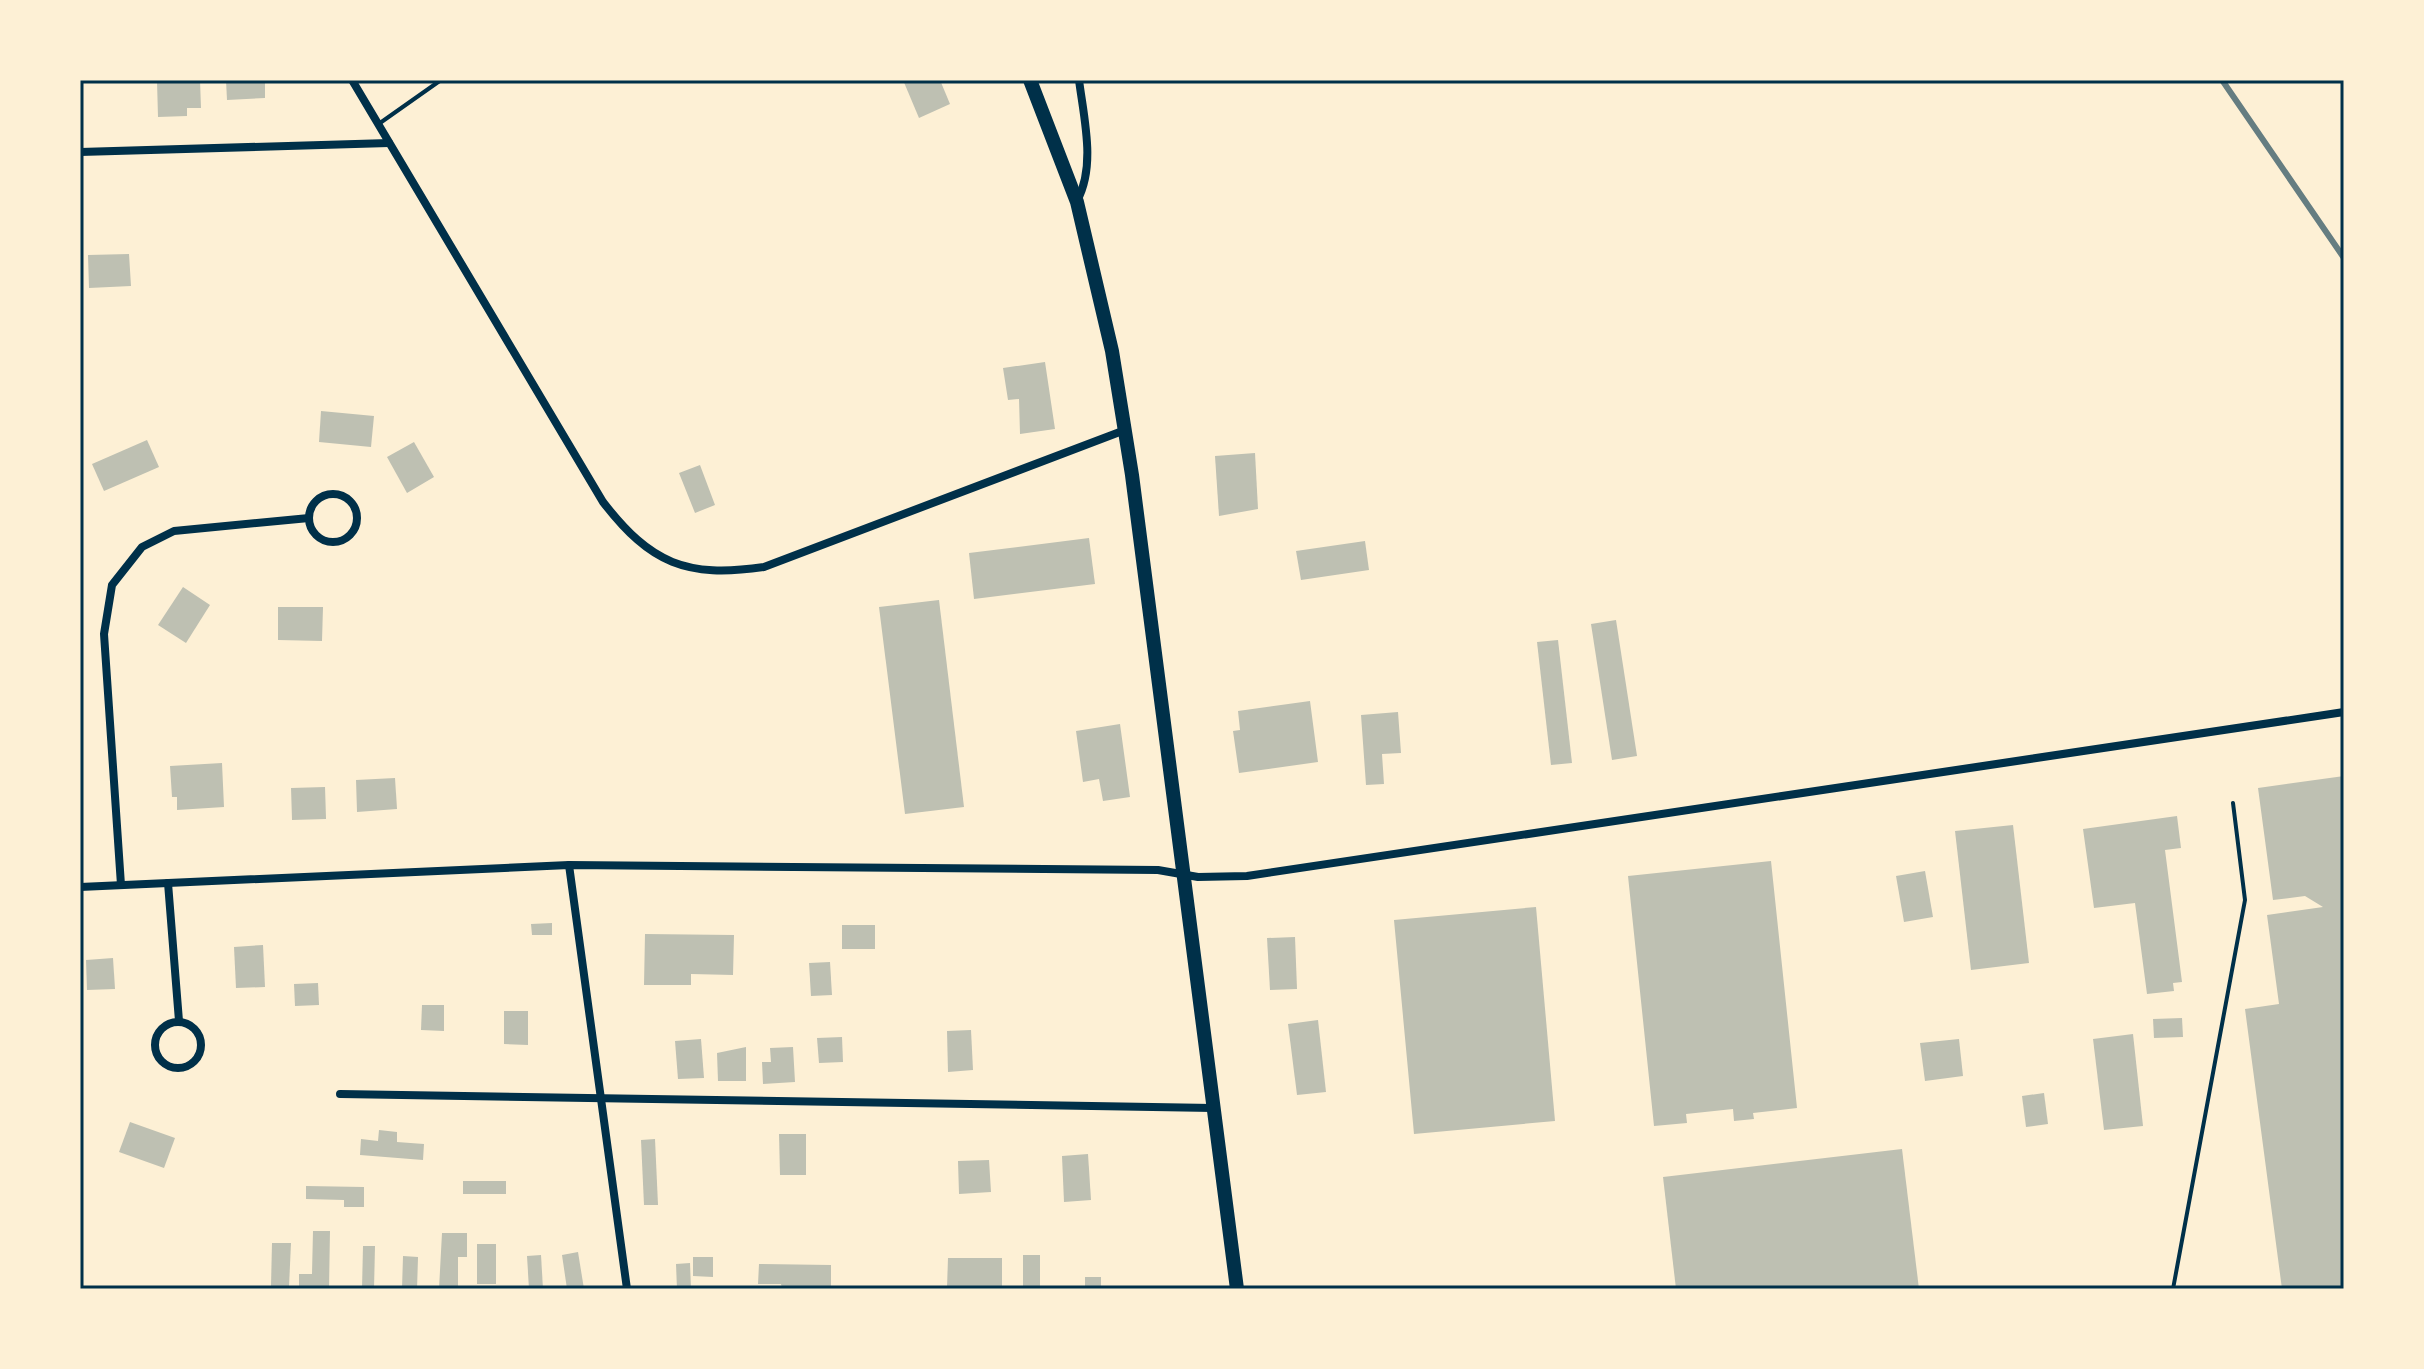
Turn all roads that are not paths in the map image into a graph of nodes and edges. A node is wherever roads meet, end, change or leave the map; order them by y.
1 (352, 80) edge
2 (441, 80) edge
3 (1030, 80) edge
4 (1079, 80) edge
5 (378, 124) junction
6 (389, 143) junction
7 (80, 152) edge
8 (1077, 202) junction
9 (1125, 430) junction
10 (309, 518) junction
11 (2344, 712) edge
12 (2233, 803) dead end
13 (569, 865) junction
14 (1184, 875) junction
15 (168, 883) junction
16 (121, 885) junction
17 (80, 887) edge
18 (179, 1021) junction
19 (340, 1094) dead end
20 (601, 1099) junction
21 (1213, 1108) junction
22 (627, 1289) edge
23 (1237, 1289) edge
24 (2173, 1289) edge

1 - 5 street
2 - 5 lane
3 - 8 main road
4 - 8 street
5 - 6 street
6 - 7 street
6 - 9 street
8 - 9 main road
9 - 14 main road
10 - 10 street
10 - 16 street
11 - 14 street
12 - 24 lane
13 - 14 street
13 - 15 street
13 - 20 street
14 - 21 main road
15 - 16 street
15 - 18 street
16 - 17 street
18 - 18 street
19 - 20 street
20 - 21 street
20 - 22 street
21 - 23 main road

